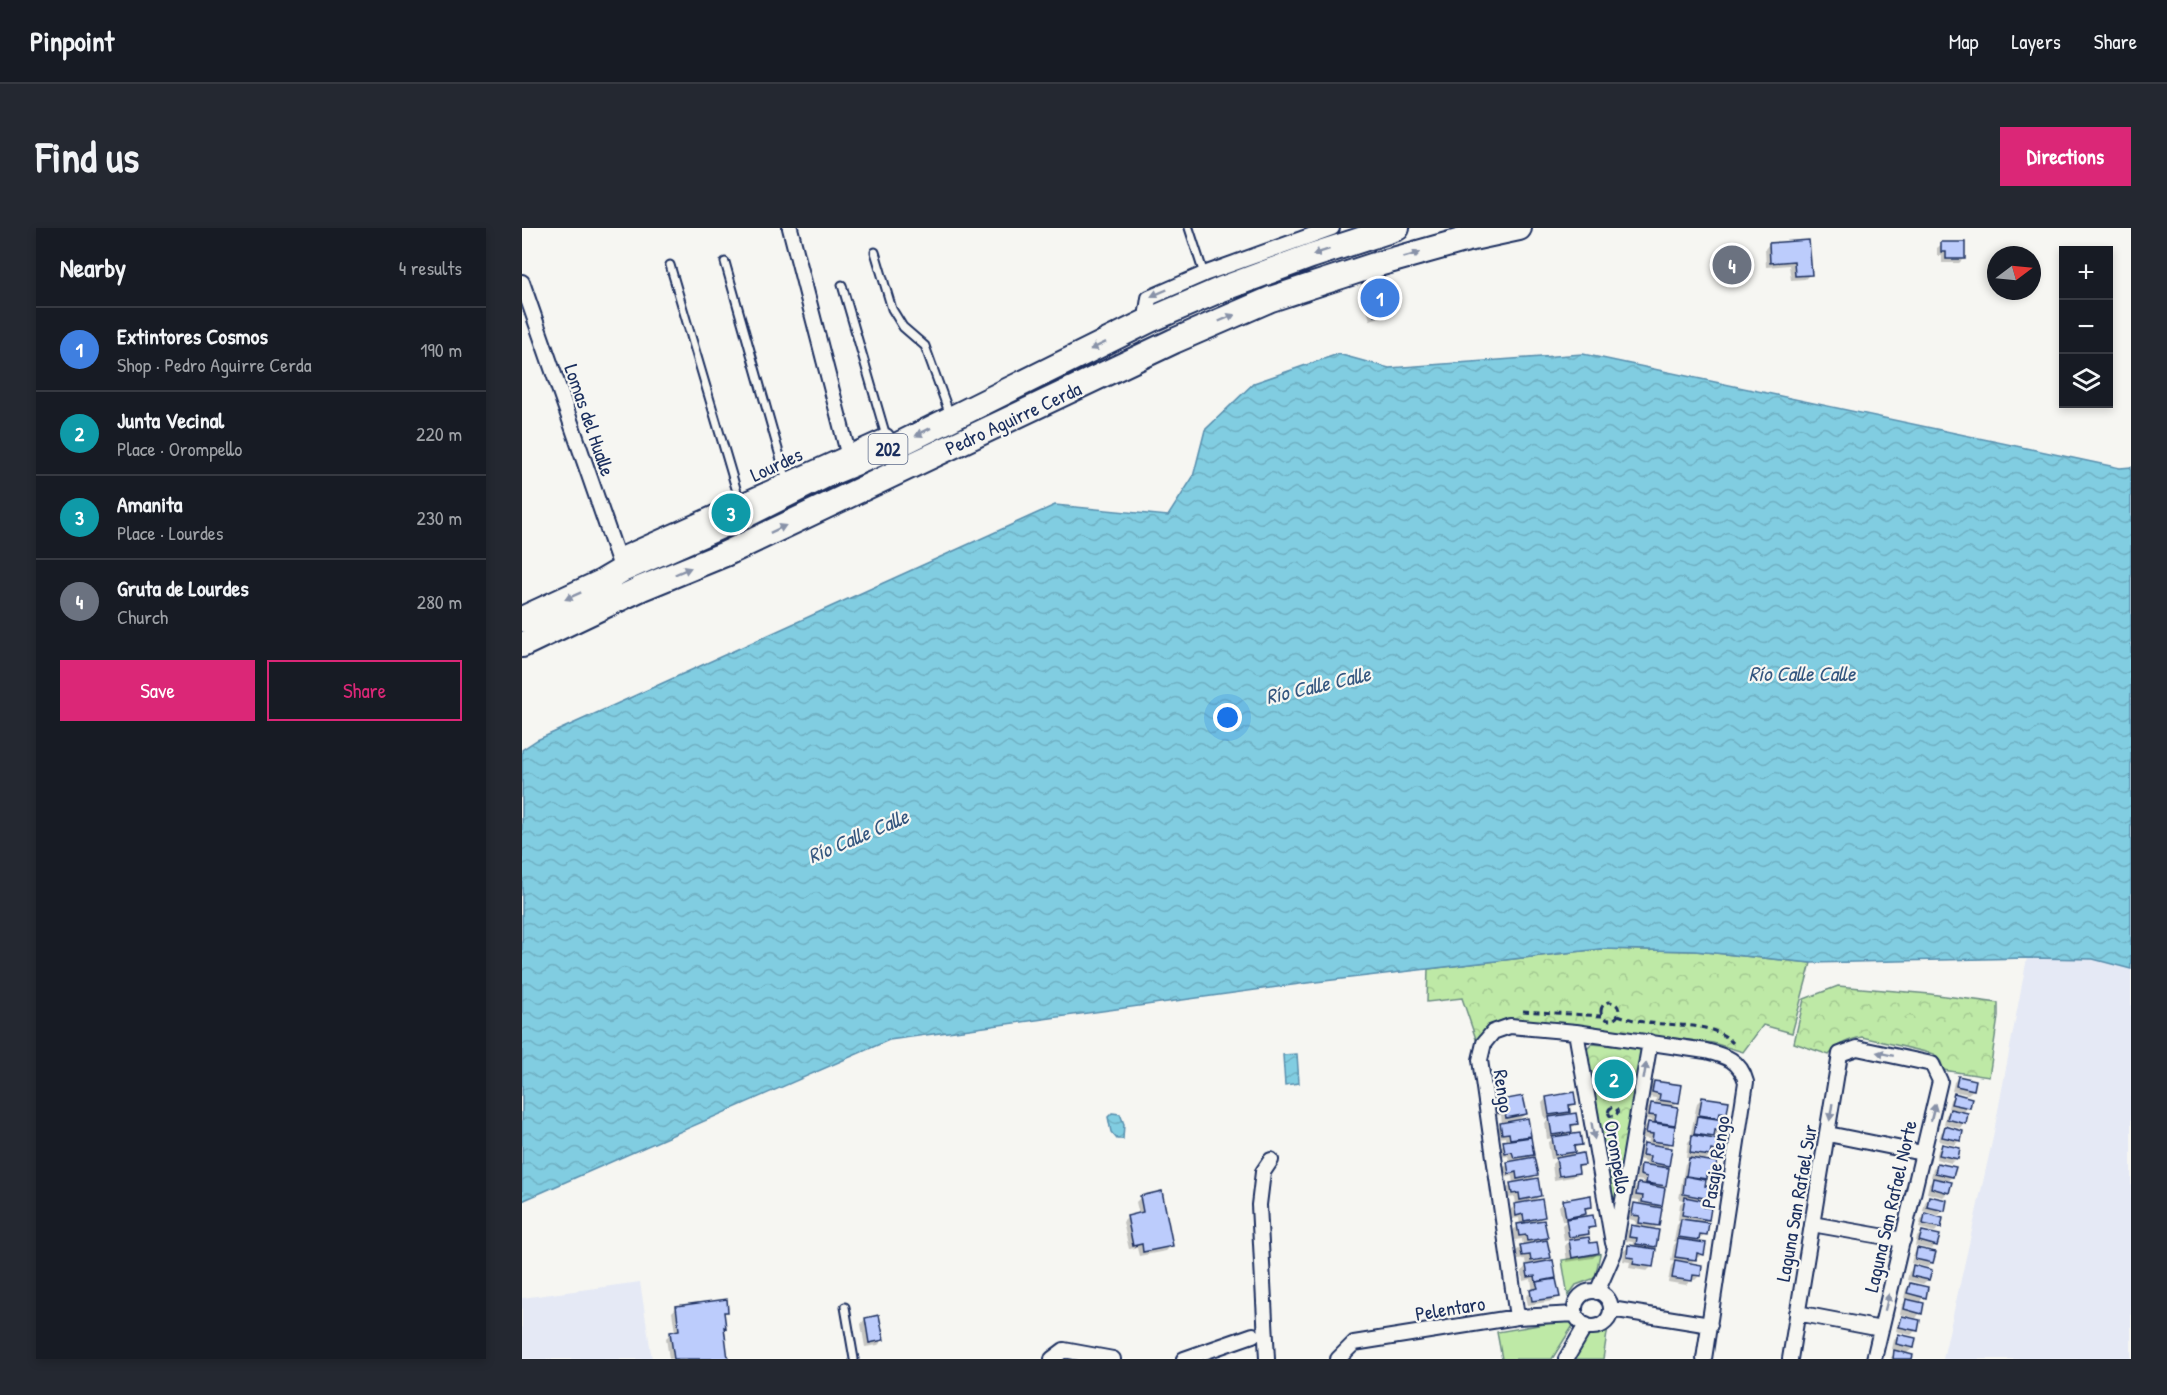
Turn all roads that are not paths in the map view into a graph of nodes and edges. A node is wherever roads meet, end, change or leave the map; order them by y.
1 (790, 228) edge
2 (1189, 228) edge
3 (1332, 228) edge
4 (1397, 228) edge
5 (1519, 228) edge
6 (875, 252) dead end
7 (725, 262) dead end
8 (670, 265) dead end
9 (1204, 274) junction
10 (522, 282) edge
11 (842, 285) dead end
12 (1150, 320) junction
13 (951, 417) junction
14 (889, 442) junction
15 (848, 453) junction
16 (787, 481) junction
17 (740, 502) junction
18 (622, 562) junction
19 (634, 592) junction
20 (522, 619) edge
21 (522, 645) edge
22 (1576, 1032) junction
23 (1650, 1042) junction
24 (1840, 1054) joint
25 (1828, 1134) junction
26 (1923, 1153) junction
27 (1271, 1160) dead end
28 (1812, 1224) junction
29 (1904, 1240) junction
30 (1614, 1253) junction
31 (1597, 1292) junction
32 (845, 1307) dead end
33 (1611, 1309) junction
34 (1797, 1313) junction
35 (1576, 1314) junction
36 (1516, 1317) junction
37 (1586, 1325) junction
38 (1710, 1325) junction
39 (1881, 1329) junction
40 (1253, 1335) dead end
41 (854, 1359) edge
42 (1052, 1359) edge
43 (1113, 1359) edge
44 (1184, 1359) edge
45 (1267, 1359) edge
46 (1338, 1359) edge
47 (1566, 1359) edge
48 (1704, 1359) edge
49 (1790, 1359) edge
50 (1874, 1359) edge

1 - 15 street
2 - 9 lane
3 - 9 street
4 -> 12 highway, Pedro Aguirre Cerda / 202
19 -> 5 highway, Pedro Aguirre Cerda / 202
6 - 13 lane
7 - 16 lane
8 - 17 lane
9 -> 12 street
10 - 18 street, Lomas del Hualle
11 - 14 lane
12 -> 13 highway, Pedro Aguirre Cerda / 202
13 -> 14 highway, Pedro Aguirre Cerda / 202
14 - 15 street, Lourdes
14 - 18 highway, Pedro Aguirre Cerda / 202
15 - 16 street, Lourdes
16 - 17 street, Lourdes
17 - 18 street, Lourdes
18 - 19 highway
18 -> 20 highway, Pedro Aguirre Cerda / 202
19 - 21 highway, Pedro Aguirre Cerda / 202
22 - 23 street, Rengo
22 -> 30 street, Orompello
22 - 36 street, Rengo
30 -> 23 street, Orompello
23 - 38 street, Pasaje Rengo
24 -> 25 street, Laguna San Rafael Sur
26 -> 24 street, Laguna San Rafael Norte
25 - 26 street
25 - 28 street, Laguna San Rafael Sur
26 - 29 street, Laguna San Rafael Norte
27 - 45 street
28 - 29 street
28 - 34 street, Laguna San Rafael Sur
39 -> 29 street, Laguna San Rafael Norte
30 - 31 street, Orompello
31 - 33 street
31 - 35 street
32 - 41 lane
33 - 37 street
33 - 38 street
34 - 39 street
34 - 49 street, Laguna San Rafael Sur
35 - 36 street, Pelentaro
35 - 37 street
36 - 46 street, Pelentaro
37 - 47 street
38 - 48 street, Pasaje Rengo
39 - 50 street, Laguna San Rafael Norte
40 - 44 street
42 - 43 street

